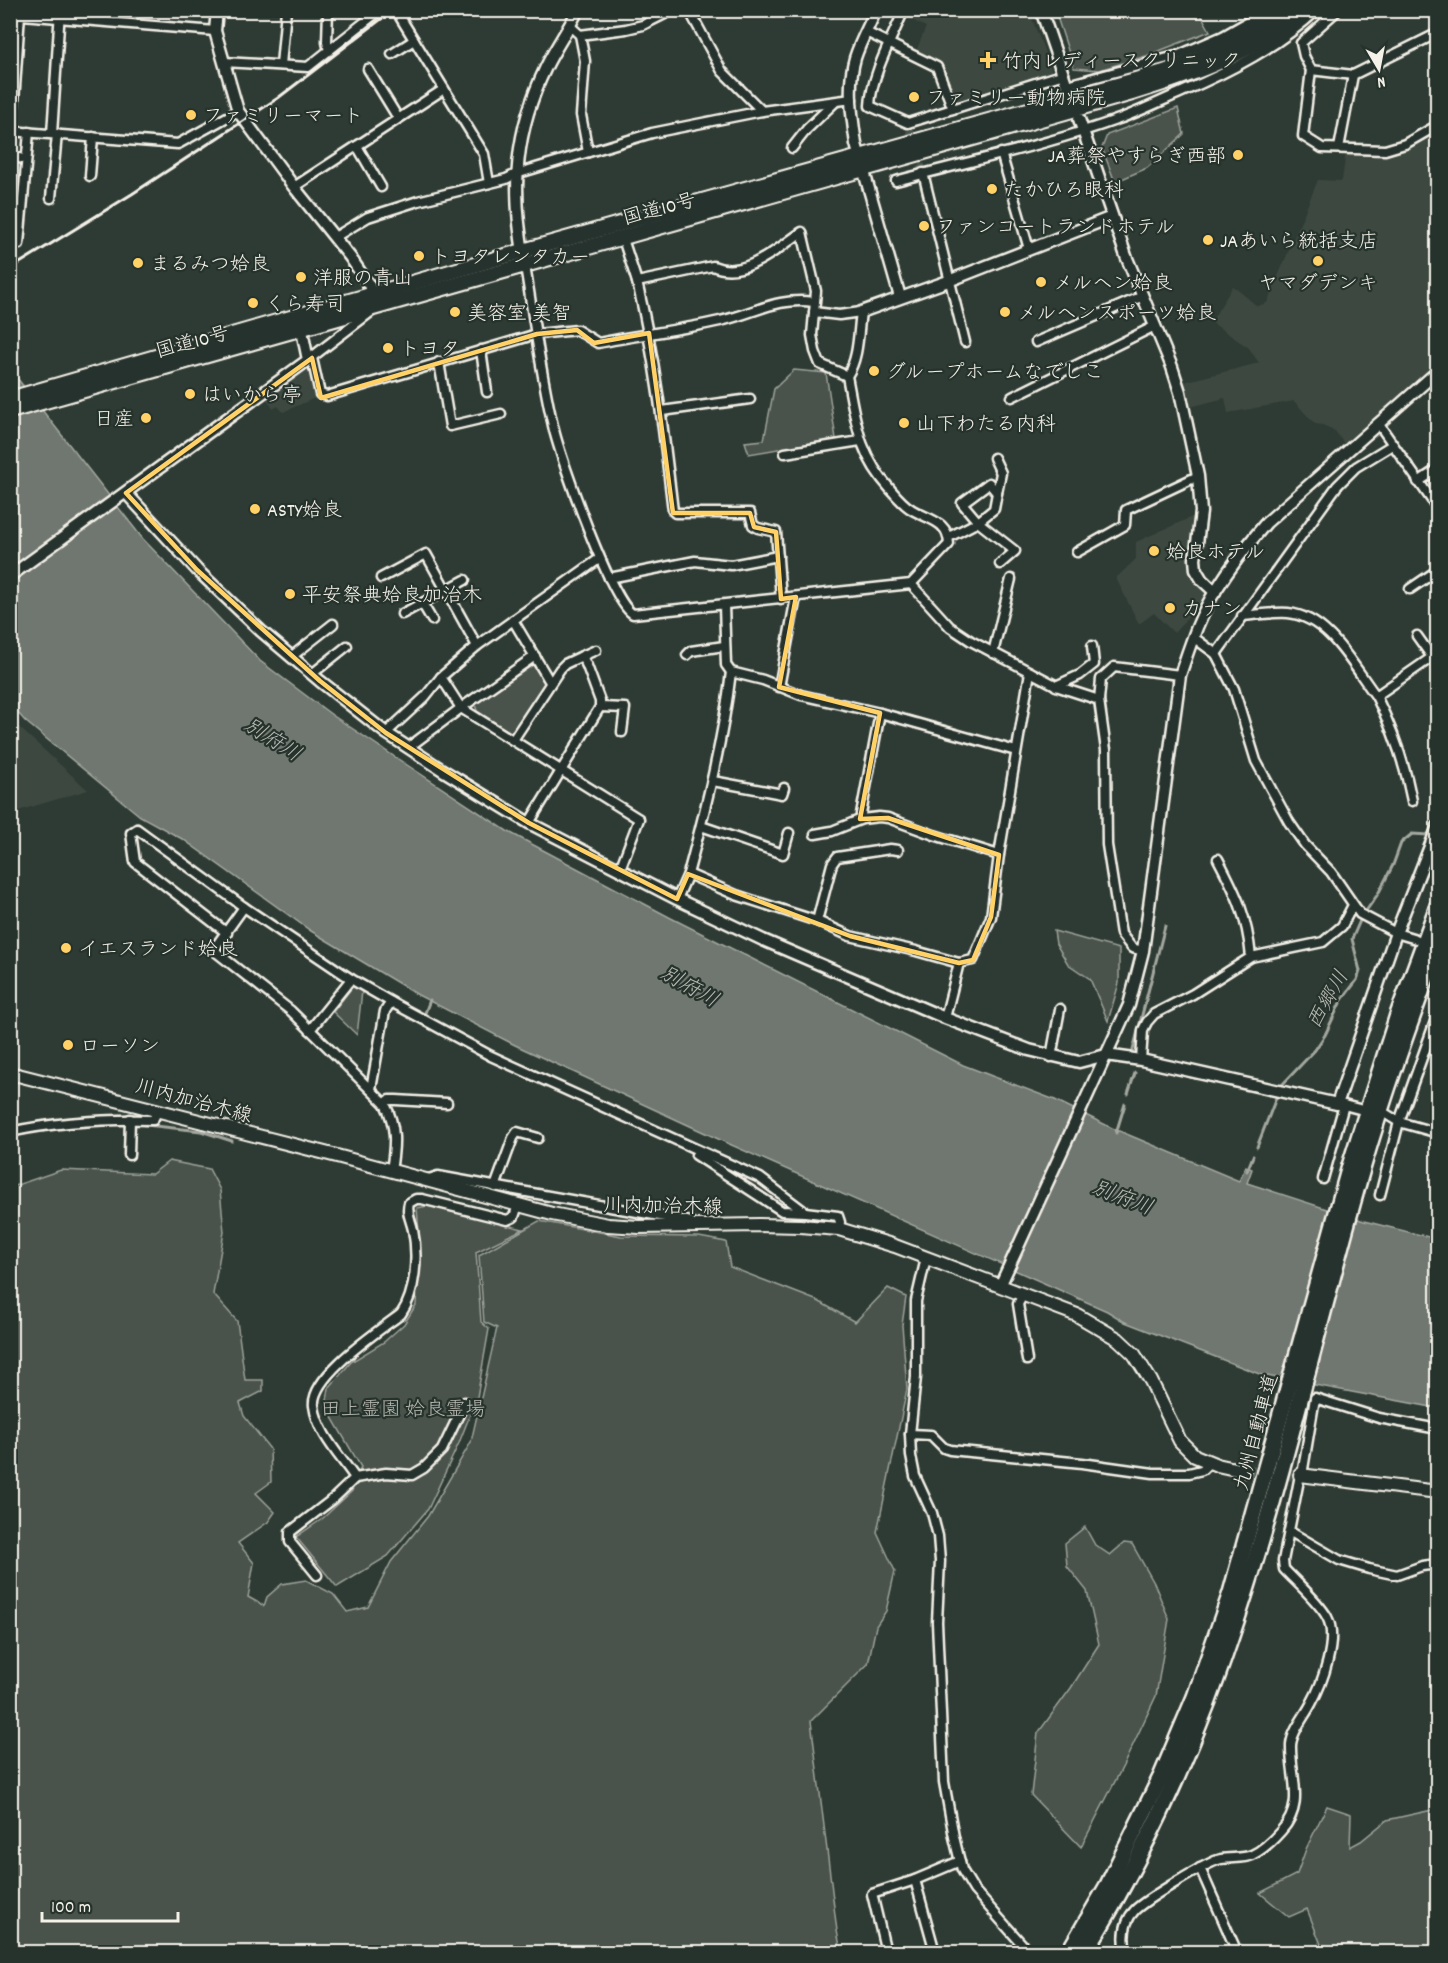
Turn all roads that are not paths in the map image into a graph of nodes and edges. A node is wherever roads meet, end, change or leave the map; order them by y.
1 (217, 10) edge
2 (286, 10) edge
3 (328, 10) edge
4 (380, 10) edge
5 (578, 10) edge
6 (674, 10) edge
7 (689, 10) edge
8 (876, 10) edge
9 (904, 10) edge
10 (1041, 10) edge
11 (1269, 10) edge
12 (1286, 10) edge
13 (1305, 10) edge
14 (1317, 10) edge
15 (1338, 10) edge
16 (13, 13) edge
17 (60, 14) edge
18 (373, 14) edge
19 (87, 15) edge
20 (400, 17) dead end
21 (570, 26) junction
22 (215, 31) junction
23 (866, 32) junction
24 (1437, 33) edge
25 (580, 35) junction
26 (414, 40) junction
27 (889, 44) junction
28 (329, 51) junction
29 (392, 54) dead end
30 (224, 62) junction
31 (281, 65) junction
32 (368, 69) dead end
33 (1311, 70) junction
34 (1064, 74) junction
35 (1353, 75) junction
36 (444, 88) junction
37 (1068, 89) joint
38 (852, 99) junction
39 (836, 102) junction
40 (953, 109) junction
41 (238, 111) junction
42 (762, 111) junction
43 (398, 118) junction
44 (1079, 119) dead end
45 (1437, 124) edge
46 (1083, 130) junction
47 (11, 131) edge
48 (29, 132) junction
49 (55, 134) junction
50 (93, 137) junction
51 (357, 146) junction
52 (792, 148) dead end
53 (1339, 148) junction
54 (588, 152) junction
55 (1002, 153) junction
56 (10, 157) edge
57 (26, 159) junction
58 (862, 164) junction
59 (923, 173) junction
60 (516, 174) junction
61 (90, 176) dead end
62 (896, 180) dead end
63 (489, 183) junction
64 (294, 187) junction
65 (381, 187) dead end
66 (51, 198) dead end
67 (1112, 217) junction
68 (334, 237) junction
69 (623, 239) junction
70 (19, 244) dead end
71 (1029, 249) junction
72 (523, 251) junction
73 (525, 266) junction
74 (951, 280) junction
75 (637, 282) junction
76 (900, 297) junction
77 (1143, 297) junction
78 (375, 301) junction
79 (814, 302) junction
80 (814, 312) junction
81 (861, 312) junction
82 (300, 323) junction
83 (1155, 326) junction
84 (649, 333) junction
85 (537, 334) junction
86 (965, 342) dead end
87 (1036, 342) dead end
88 (481, 350) junction
89 (310, 359) junction
90 (439, 362) junction
91 (1437, 371) edge
92 (847, 376) junction
93 (487, 392) dead end
94 (54, 393) junction
95 (1012, 397) dead end
96 (10, 399) edge
97 (750, 399) dead end
98 (10, 411) edge
99 (662, 411) junction
100 (501, 414) dead end
101 (1378, 423) junction
102 (860, 441) junction
103 (1392, 445) junction
104 (785, 453) dead end
105 (994, 458) dead end
106 (1437, 469) edge
107 (1198, 476) junction
108 (1419, 482) junction
109 (997, 493) junction
110 (122, 496) junction
111 (1437, 509) edge
112 (978, 522) junction
113 (949, 537) junction
114 (1077, 552) dead end
115 (778, 556) junction
116 (599, 559) junction
117 (1000, 564) dead end
118 (1437, 570) edge
119 (10, 576) edge
120 (381, 578) dead end
121 (609, 578) junction
122 (465, 579) dead end
123 (1011, 579) dead end
124 (911, 584) junction
125 (1410, 589) dead end
126 (446, 590) junction
127 (1215, 592) junction
128 (796, 597) junction
129 (781, 599) junction
130 (422, 603) junction
131 (724, 605) junction
132 (402, 614) dead end
133 (1242, 616) junction
134 (432, 620) dead end
135 (513, 620) junction
136 (333, 624) dead end
137 (1418, 636) dead end
138 (1193, 637) junction
139 (347, 646) dead end
140 (477, 646) junction
141 (724, 646) junction
142 (1092, 646) dead end
143 (596, 650) dead end
144 (993, 653) junction
145 (1216, 654) junction
146 (687, 655) dead end
147 (1435, 655) edge
148 (535, 656) junction
149 (582, 656) junction
150 (291, 657) junction
151 (731, 672) junction
152 (1030, 672) junction
153 (312, 674) junction
154 (1180, 675) junction
155 (441, 677) junction
156 (550, 682) junction
157 (1056, 686) junction
158 (779, 687) junction
159 (1376, 696) junction
160 (1099, 700) junction
161 (600, 707) junction
162 (461, 708) junction
163 (880, 712) junction
164 (622, 732) dead end
165 (386, 733) junction
166 (513, 740) junction
167 (409, 747) junction
168 (1016, 751) junction
169 (561, 771) junction
170 (713, 781) junction
171 (784, 788) dead end
172 (1412, 801) dead end
173 (862, 819) junction
174 (529, 822) junction
175 (701, 826) junction
176 (1437, 826) edge
177 (789, 833) dead end
178 (815, 834) dead end
179 (898, 850) dead end
180 (999, 855) junction
181 (1218, 860) dead end
182 (620, 869) junction
183 (688, 874) junction
184 (677, 899) junction
185 (1353, 905) junction
186 (1437, 906) edge
187 (244, 908) junction
188 (817, 921) junction
189 (227, 933) junction
190 (1396, 933) junction
191 (1416, 939) dead end
192 (1437, 945) edge
193 (1143, 951) junction
194 (1251, 957) junction
195 (959, 963) junction
196 (351, 980) junction
197 (391, 1002) junction
198 (1060, 1009) dead end
199 (1437, 1013) edge
200 (945, 1018) junction
201 (310, 1030) junction
202 (1106, 1055) junction
203 (1050, 1057) junction
204 (1141, 1059) junction
205 (10, 1073) edge
206 (371, 1089) junction
207 (447, 1103) dead end
208 (385, 1104) junction
209 (1341, 1104) junction
210 (1359, 1108) dead end
211 (158, 1110) junction
212 (1386, 1114) dead end
213 (1399, 1122) junction
214 (130, 1123) junction
215 (10, 1132) edge
216 (1437, 1133) edge
217 (538, 1138) dead end
218 (670, 1143) dead end
219 (129, 1155) dead end
220 (1356, 1167) junction
221 (391, 1171) junction
222 (1323, 1179) dead end
223 (422, 1181) junction
224 (495, 1187) junction
225 (1380, 1195) dead end
226 (518, 1205) junction
227 (805, 1212) junction
228 (694, 1227) junction
229 (839, 1229) junction
230 (926, 1257) junction
231 (1002, 1282) junction
232 (1023, 1295) junction
233 (1027, 1359) dead end
234 (1294, 1392) junction
235 (465, 1402) dead end
236 (1437, 1429) edge
237 (910, 1434) junction
238 (1209, 1462) junction
239 (1244, 1471) tunnel mouth
240 (1300, 1475) junction
241 (355, 1479) junction
242 (1437, 1492) edge
243 (1289, 1531) junction
244 (1437, 1564) edge
245 (317, 1575) dead end
246 (960, 1861) junction
247 (1200, 1868) junction
248 (915, 1880) junction
249 (1237, 1952) edge
250 (886, 1953) edge
251 (935, 1953) edge
252 (1029, 1953) edge
253 (1069, 1953) edge
254 (1085, 1953) edge
255 (1126, 1953) edge

1 - 22 street
2 - 31 street
3 - 28 street
4 - 18 street
5 - 21 street
6 - 25 street
7 - 42 street
8 - 23 street
9 - 27 street
10 - 34 street
11 - 37 street
12 - 58 highway, 国道10号
13 - 58 highway, 国道10号
14 - 46 street
15 - 33 street
16 - 17 street
16 - 47 street
17 - 19 street
17 - 49 street
18 - 28 street
19 - 22 street
20 - 26 street
21 - 25 street
21 - 60 street
22 - 30 street
23 - 27 street
23 - 38 street
24 - 35 street
25 - 54 street
26 - 29 street
26 - 36 street
27 - 40 street
27 - 40 street
28 - 31 street
30 - 31 street
30 - 41 street
32 - 43 street
33 - 35 street
33 - 53 street
34 - 37 street
34 - 40 street
35 - 53 street
36 - 43 street
36 - 63 street
38 - 39 street
38 - 58 street
39 - 42 street
39 - 52 street
41 - 50 street
41 - 64 street
42 - 54 street
43 - 51 street
44 - 46 street
45 - 53 street
46 - 55 street
46 - 67 street
47 - 48 street
48 - 49 street
48 - 57 street
49 - 50 street
49 - 66 street
50 - 61 street
51 - 64 street
51 - 65 street
54 - 60 street
55 - 59 street
55 - 71 street
56 - 57 street
57 - 70 street
58 - 69 highway, 国道10号
58 - 72 highway, 国道10号
58 - 76 street
59 - 62 street
59 - 74 street
60 - 63 street
60 - 72 street
63 - 68 street
64 - 68 street
67 - 71 street
67 - 77 street
68 - 78 street
69 - 73 highway, 国道10号
69 - 75 street
71 - 74 street
72 - 73 street
72 - 78 highway, 国道10号
73 - 78 highway, 国道10号
73 - 85 street
74 - 76 street
74 - 86 street
75 - 79 street
75 - 84 street
76 - 81 street
77 - 83 street
77 - 87 street
78 - 82 highway, 国道10号
78 - 89 street
79 - 80 street
79 - 84 street
80 - 81 street
80 - 92 street
81 - 92 street
82 - 89 street
82 - 94 highway, 国道10号
83 - 95 street
83 - 107 street
84 - 85 street
84 - 99 street
85 - 88 street
85 - 116 street
88 - 90 street
88 - 93 street
89 - 90 street
89 - 110 street
90 - 100 street
91 - 101 street
92 - 102 street
94 - 96 highway, 国道10号
94 - 98 highway, 国道10号
97 - 99 street
99 - 115 street
101 - 103 street
101 - 127 street
102 - 104 street
102 - 113 street
103 - 108 street
103 - 133 street
105 - 109 street
106 - 108 street
107 - 114 street
107 - 127 street
108 - 111 street
109 - 112 street
109 - 112 street
110 - 119 street
110 - 150 street
112 - 113 street
112 - 117 street
113 - 124 street
115 - 121 street
115 - 129 street
116 - 121 street
116 - 135 street
118 - 125 street
120 - 126 street
121 - 131 street
122 - 126 street
123 - 144 street
124 - 128 street
124 - 144 street
126 - 130 street
126 - 140 street
127 - 138 street
128 - 129 street
128 - 158 street
129 - 131 street
130 - 132 street
130 - 134 street
131 - 141 street
133 - 145 street
133 - 159 street
135 - 140 street
135 - 148 street
136 - 150 street
137 - 147 street
138 - 145 street
138 - 154 street
139 - 153 street
140 - 155 street
141 - 146 street
141 - 151 street
142 - 157 street
143 - 149 street
144 - 152 street
145 - 185 street
147 - 159 street
148 - 156 street
148 - 162 street
149 - 156 street
149 - 161 street
150 - 153 street
151 - 158 street
151 - 170 street
152 - 157 street
152 - 168 street
153 - 165 street
154 - 160 street
154 - 193 street
155 - 162 street
155 - 165 street
156 - 166 street
157 - 160 street
158 - 163 street
159 - 172 street
160 - 193 street
161 - 164 street
161 - 169 street
162 - 166 street
162 - 167 street
163 - 168 street
163 - 173 street
165 - 167 street
166 - 169 street
167 - 174 street
168 - 180 street
169 - 174 street
169 - 182 street
170 - 171 street
170 - 175 street
173 - 178 street
173 - 180 street
174 - 182 street
175 - 177 street
175 - 183 street
176 - 190 street
179 - 188 street
180 - 195 street
181 - 194 street
182 - 184 street
183 - 184 street
183 - 188 street
184 - 200 street
185 - 190 street
185 - 194 street
186 - 220 highway, 九州自動車道
187 - 189 street
187 - 189 street
187 - 196 street
188 - 195 street
189 - 201 street
190 - 191 street
190 - 209 street
192 - 220 highway, 九州自動車道
193 - 202 street
194 - 204 street
195 - 200 street
196 - 197 street
196 - 201 street
197 - 206 street
197 - 227 street
198 - 203 street
199 - 213 street
200 - 203 street
201 - 206 street
202 - 203 street
202 - 204 street
202 - 231 street
204 - 209 street
205 - 211 main road, 川内加治木線
206 - 208 street
207 - 208 street
208 - 221 street
209 - 210 street
209 - 222 street
211 - 214 street
211 - 221 main road, 川内加治木線
212 - 213 street
213 - 216 street
213 - 225 street
214 - 215 street
214 - 219 street
217 - 224 street
218 - 227 street
220 - 234 highway, 九州自動車道
221 - 223 main road, 川内加治木線
223 - 224 street
223 - 226 main road, 川内加治木線
224 - 228 street
226 - 228 main road, 川内加治木線
226 - 241 street
227 - 229 street
228 - 229 main road, 川内加治木線
229 - 230 main road, 川内加治木線
230 - 231 main road, 川内加治木線
230 - 237 street
231 - 232 main road, 川内加治木線
232 - 233 street
232 - 238 main road, 川内加治木線
234 - 253 highway, 九州自動車道
234 - 254 highway, 九州自動車道
235 - 241 street
236 - 240 street
237 - 238 street
237 - 246 street
238 - 239 main road, 川内加治木線
240 - 242 main road
240 - 243 street
241 - 245 street
243 - 244 street
243 - 247 street
246 - 248 street
246 - 252 street
247 - 249 street
247 - 255 street
248 - 250 street
248 - 251 street

